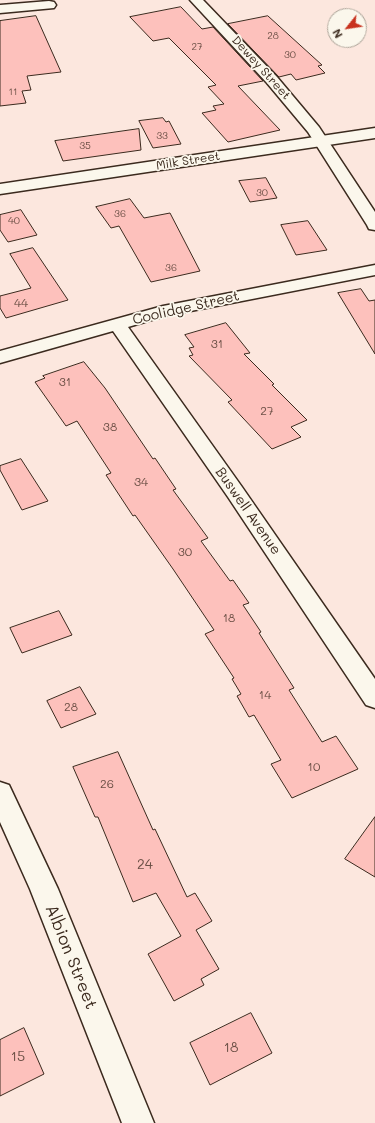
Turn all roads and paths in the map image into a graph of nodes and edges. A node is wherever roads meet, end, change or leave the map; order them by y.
1 (196, 0) edge
2 (49, 5) dead end
3 (0, 9) edge
4 (375, 133) edge
5 (321, 141) junction
6 (0, 189) edge
7 (375, 225) edge
8 (375, 270) edge
9 (118, 324) junction
10 (0, 357) edge
11 (375, 698) edge
12 (0, 793) edge
13 (138, 1123) edge

1 - 5 street, Dewey Street
2 - 3 street
4 - 5 street, Milk Street
5 - 6 street, Milk Street
5 - 7 street, Dewey Street
8 - 9 street, Coolidge Street
9 - 10 street, Coolidge Street
9 - 11 street, Buswell Avenue
12 - 13 street, Albion Street

